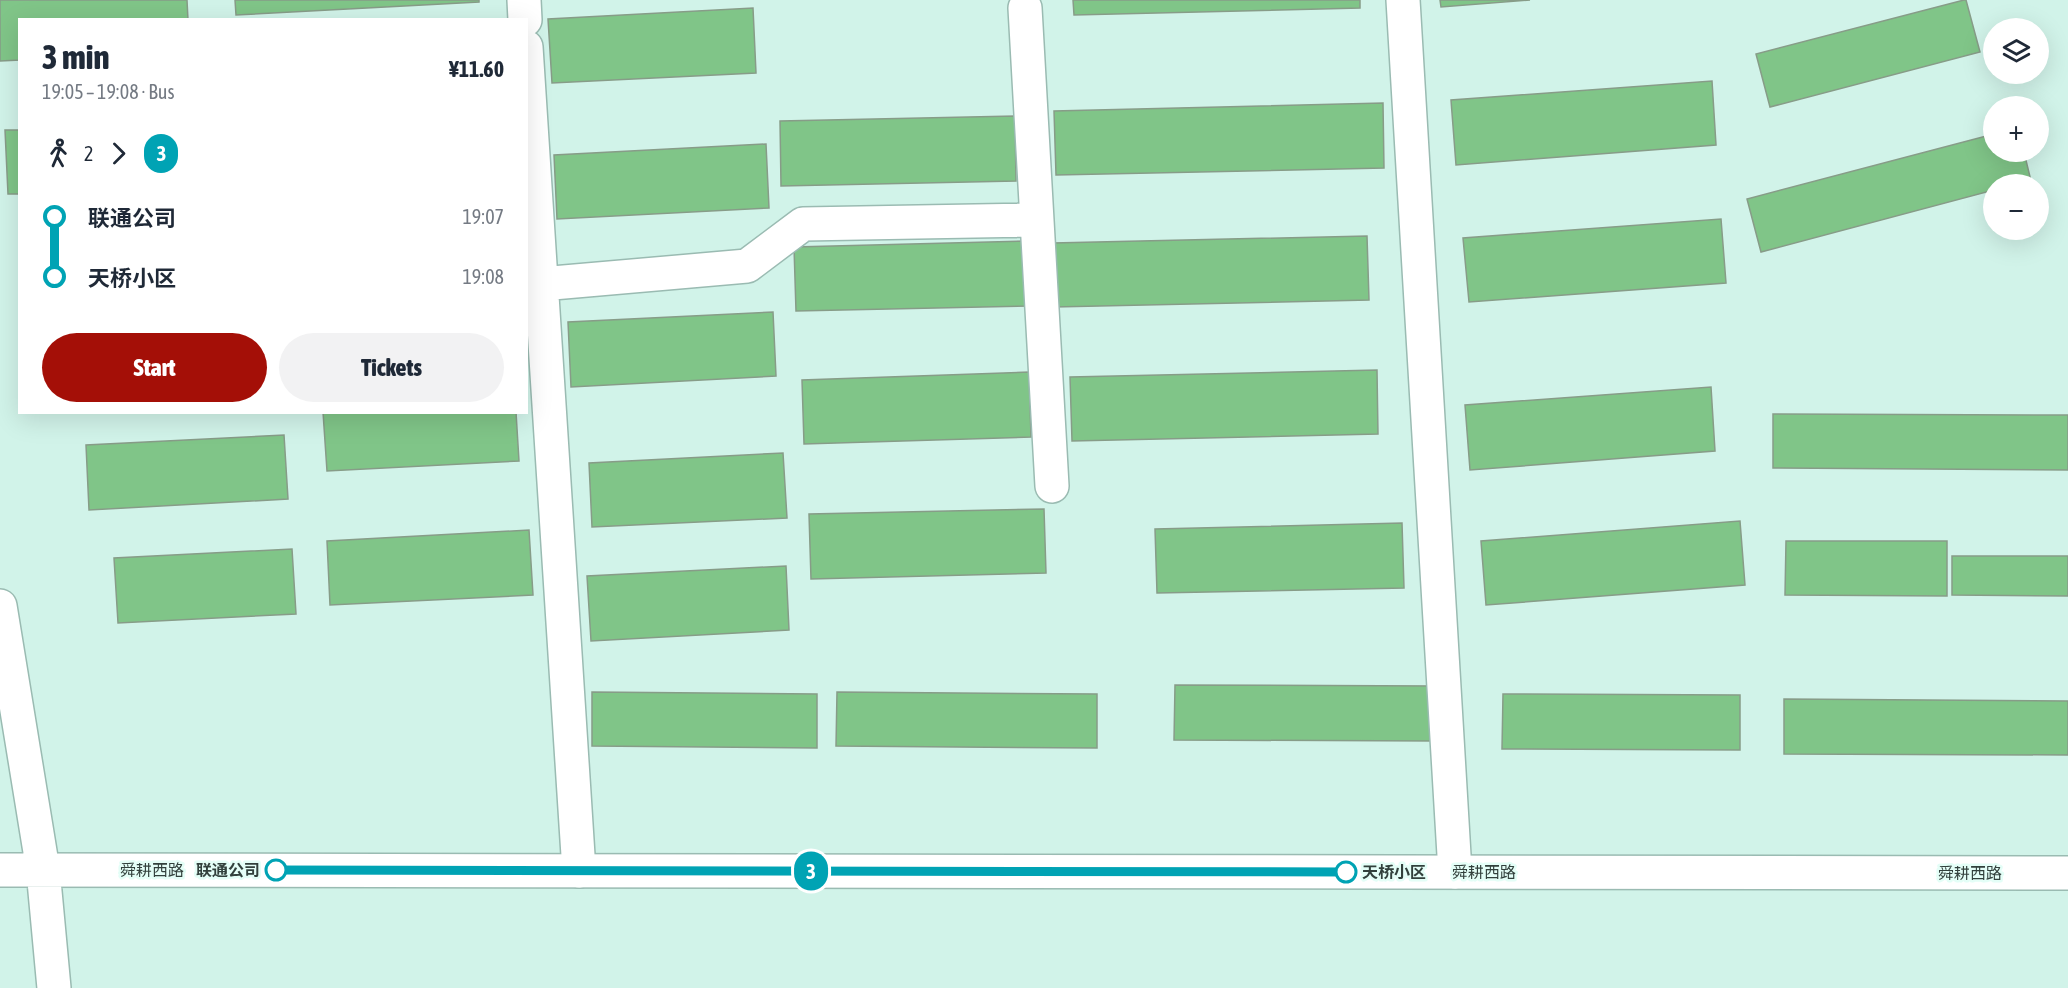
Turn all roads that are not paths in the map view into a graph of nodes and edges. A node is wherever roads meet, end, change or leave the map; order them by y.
1 (524, 0) edge
2 (1403, 0) edge
3 (1025, 8) dead end
4 (525, 18) edge
5 (528, 77) edge
6 (1037, 220) junction
7 (542, 284) junction
8 (1052, 486) dead end
9 (0, 606) edge
10 (0, 870) edge
11 (42, 870) junction
12 (579, 871) junction
13 (1455, 872) junction
14 (2068, 873) edge
15 (54, 988) edge

1 - 4 street
2 - 13 street
3 - 6 street
5 - 7 street
6 - 7 street
6 - 8 street
7 - 12 street
9 - 11 street
10 - 11 street, 舜耕西路
11 - 12 street, 舜耕西路
11 - 15 street
12 - 13 street, 舜耕西路
13 - 14 street, 舜耕西路

